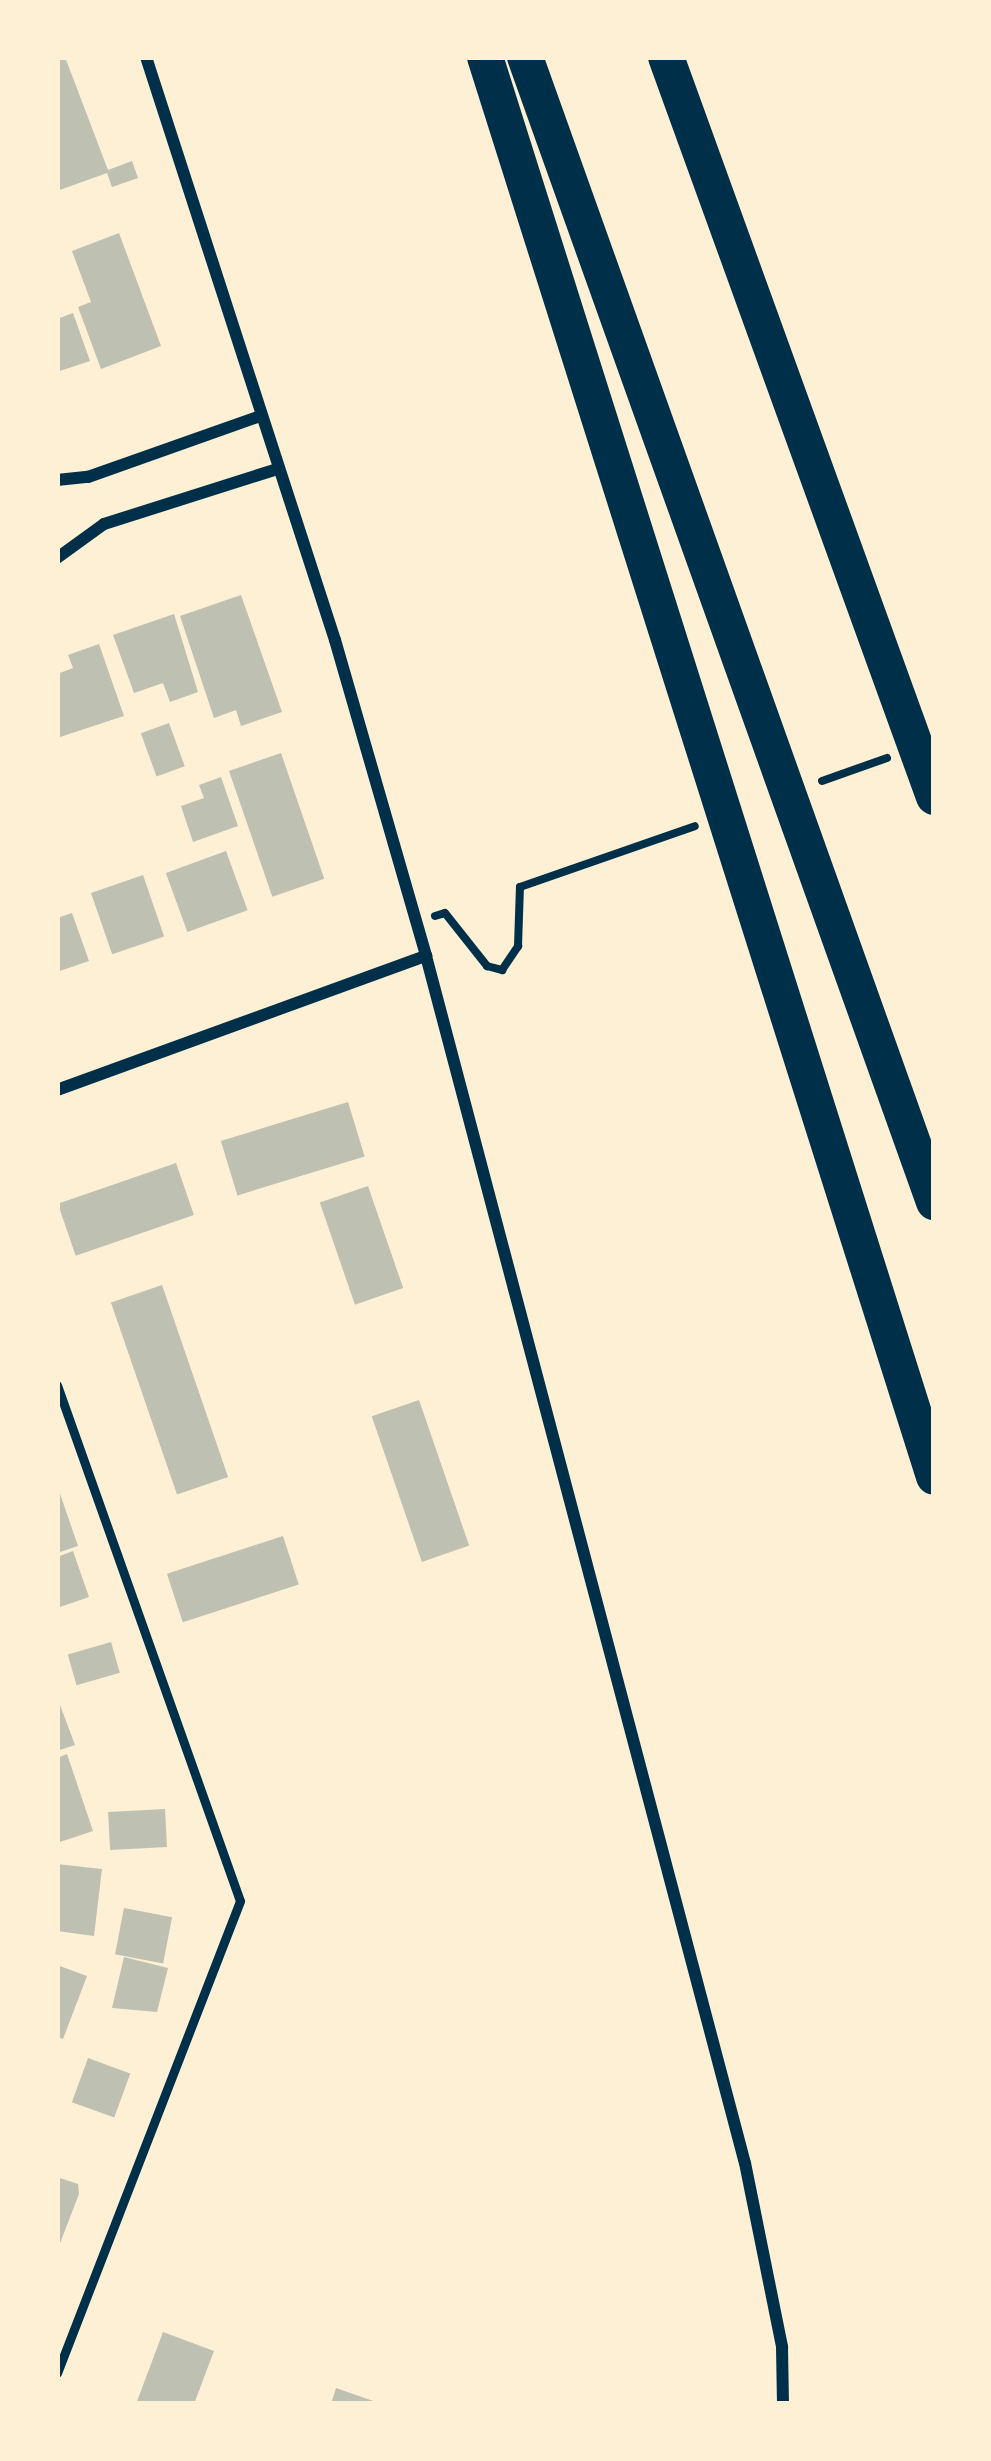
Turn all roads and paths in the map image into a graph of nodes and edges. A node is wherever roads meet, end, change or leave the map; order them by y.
1 (146, 57) edge
2 (485, 57) edge
3 (525, 57) edge
4 (666, 57) edge
5 (260, 416) junction
6 (277, 469) junction
7 (57, 480) edge
8 (57, 558) edge
9 (934, 797) edge
10 (520, 887) dead end
11 (415, 921) junction
12 (426, 956) junction
13 (57, 1090) edge
14 (934, 1202) edge
15 (57, 1385) edge
16 (934, 1477) edge
17 (57, 2373) edge
18 (783, 2404) edge

1 - 5 street
2 - 16 highway
3 - 14 highway
4 - 9 highway
5 - 6 street
5 - 7 street
6 - 8 street
6 - 11 street
10 - 11 path
11 - 12 street
12 - 13 street
12 - 18 street
15 - 17 lane

